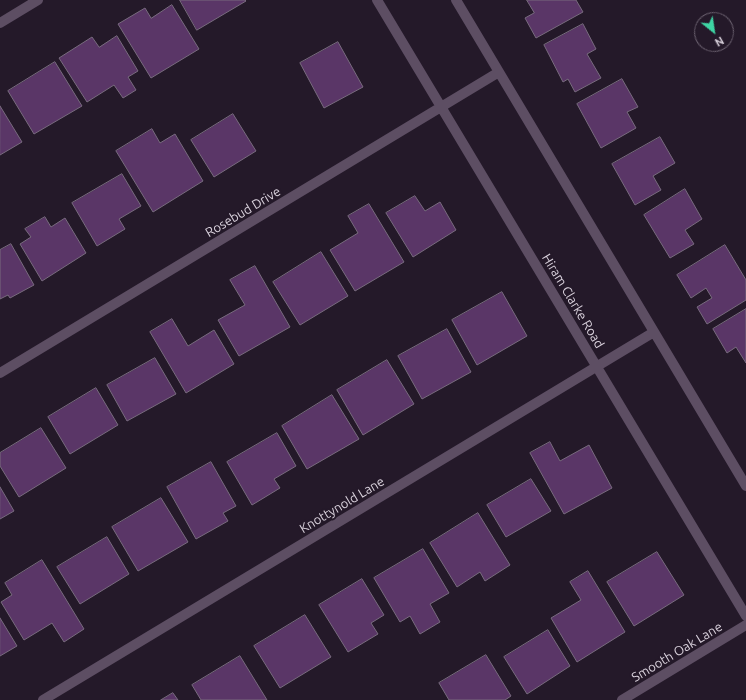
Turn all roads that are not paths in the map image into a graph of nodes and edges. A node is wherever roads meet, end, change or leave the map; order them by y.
1 (38, 0) edge
2 (377, 0) edge
3 (456, 0) edge
4 (0, 23) edge
5 (499, 72) junction
6 (442, 107) junction
7 (654, 332) junction
8 (597, 367) junction
9 (0, 373) edge
10 (746, 486) edge
11 (746, 616) edge
12 (746, 625) edge
13 (43, 700) edge
14 (622, 700) edge

1 - 4 street
2 - 6 street, Hiram Clarke Road
3 - 5 street
5 - 6 street, Rosebud Drive
5 - 7 street
6 - 8 street, Hiram Clarke Road
6 - 9 street, Rosebud Drive
7 - 8 street, Knottynold Lane
7 - 10 street
8 - 11 street, Hiram Clarke Road
8 - 13 street, Knottynold Lane
12 - 14 street, Smooth Oak Lane

